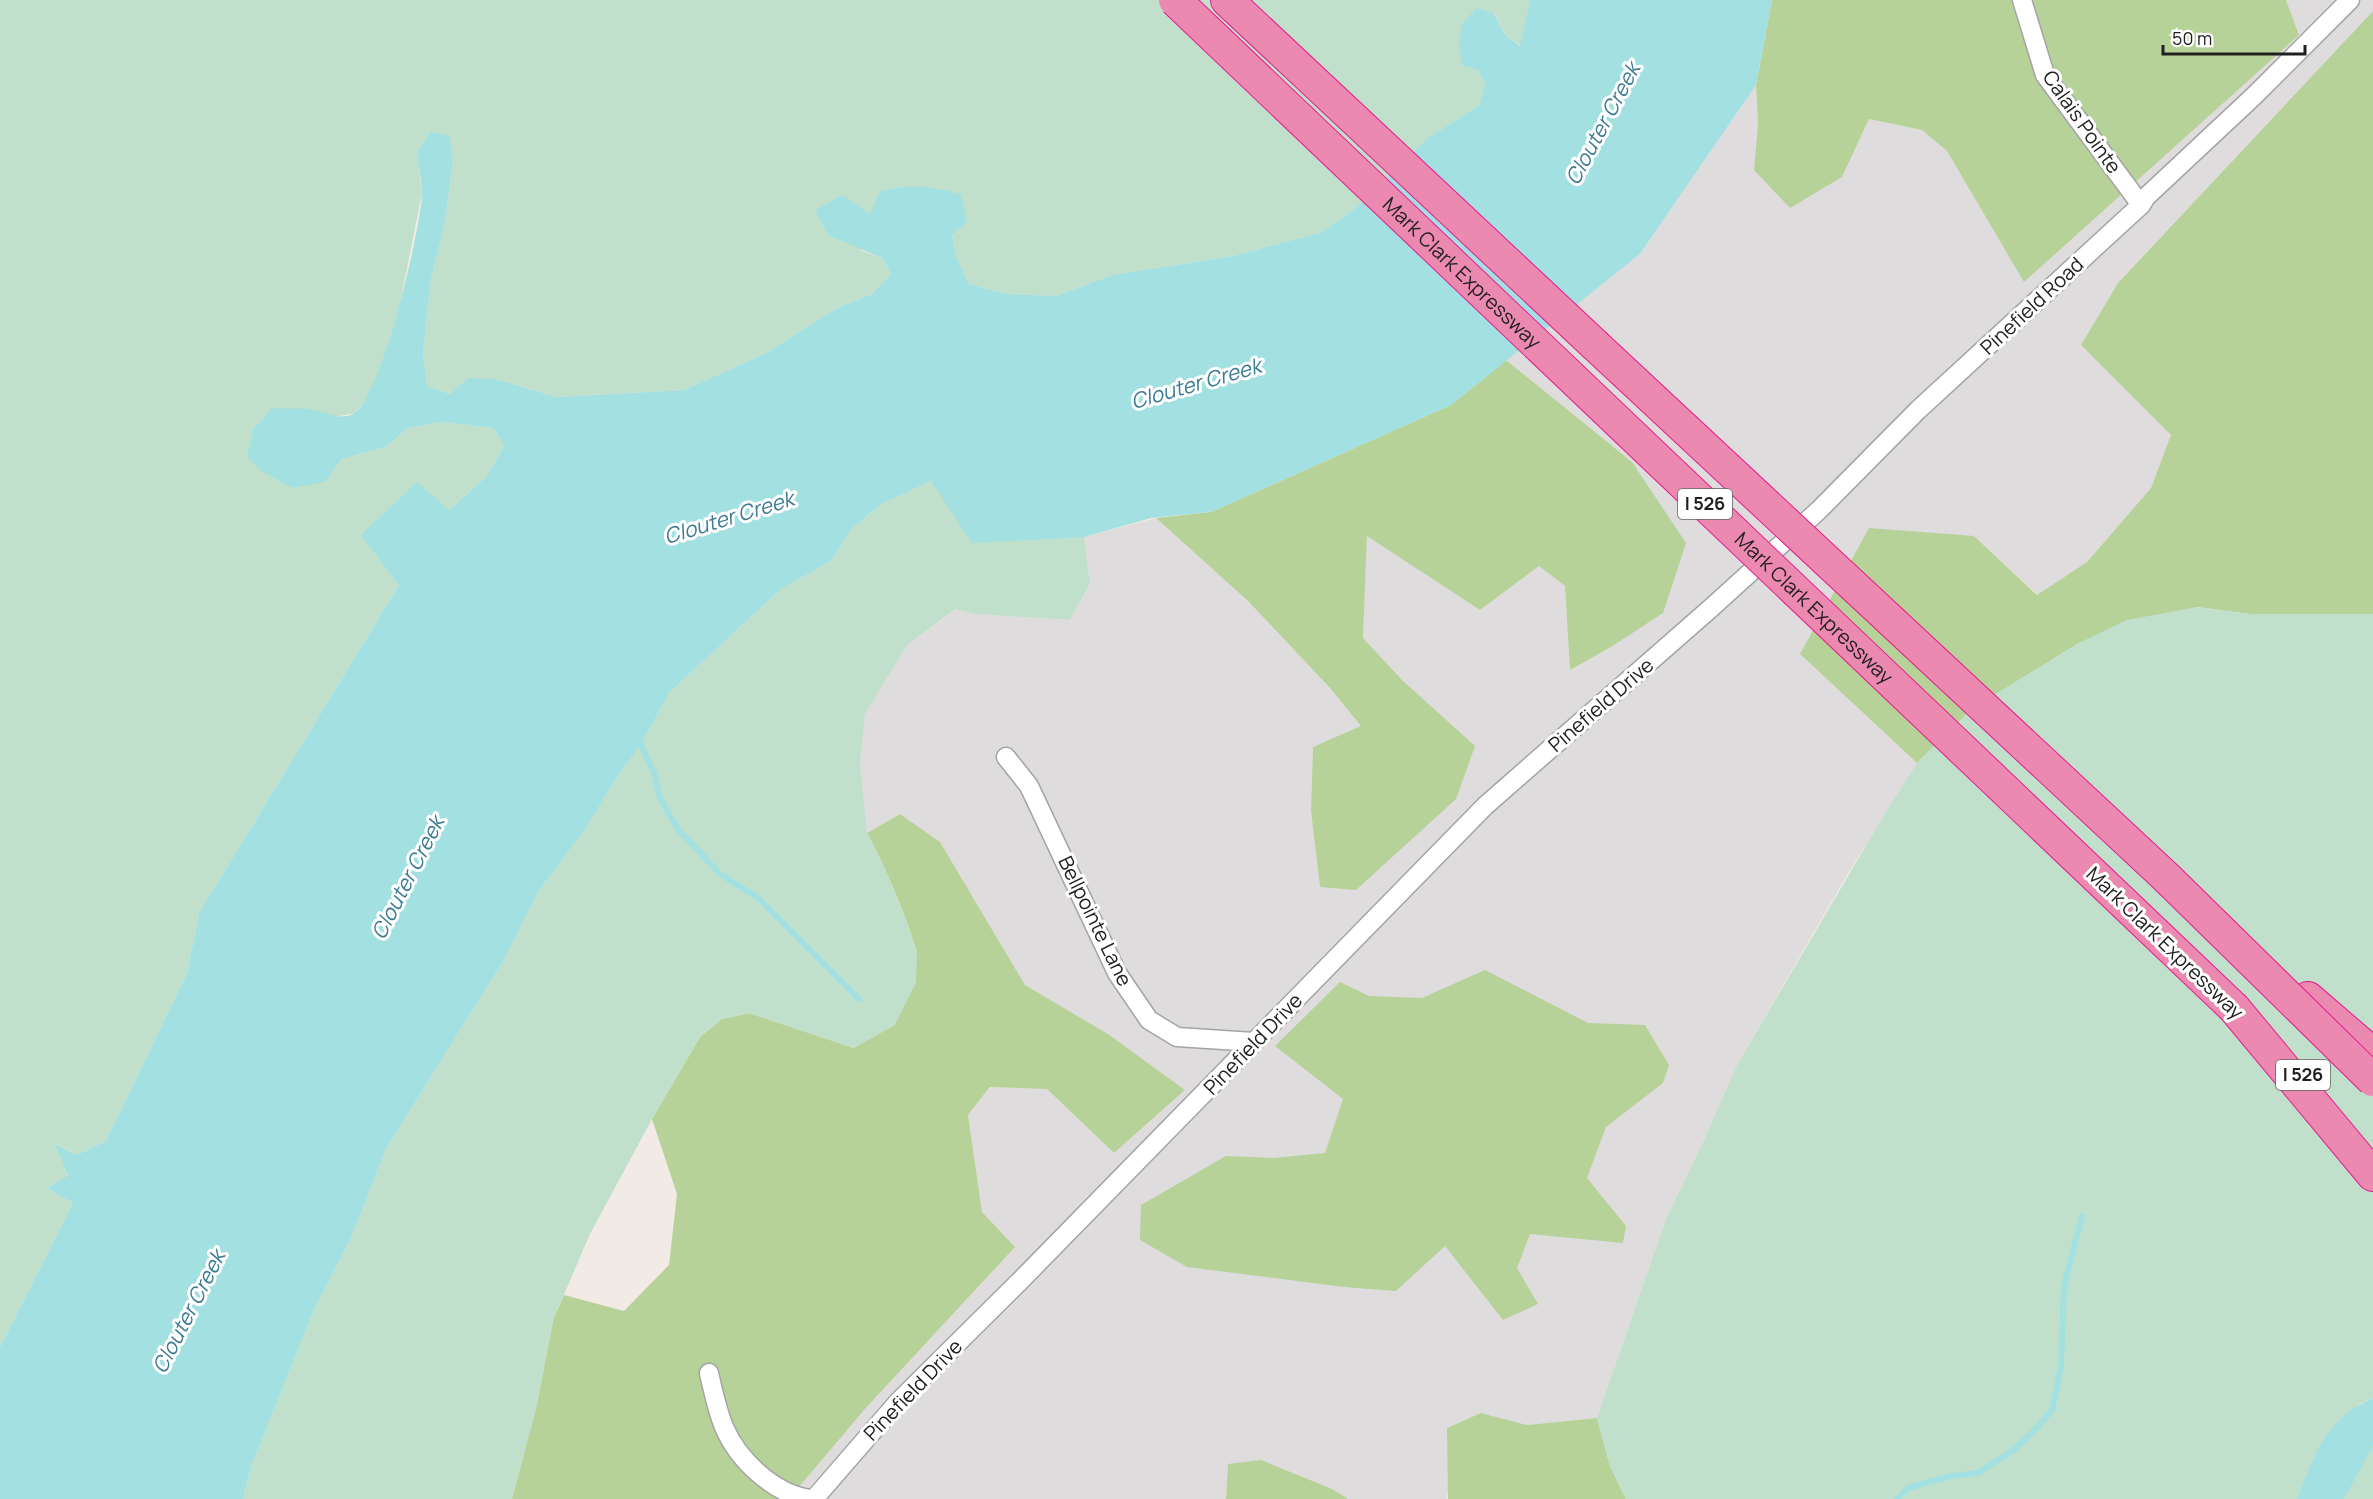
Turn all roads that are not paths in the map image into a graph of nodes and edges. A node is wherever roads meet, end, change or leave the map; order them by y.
1 (1175, 0) edge
2 (1227, 0) edge
3 (2022, 0) edge
4 (2350, 0) edge
5 (2141, 205) junction
6 (1711, 608) joint
7 (1006, 757) dead end
8 (2166, 877) junction
9 (2234, 1008) junction
10 (1254, 1042) junction
11 (2373, 1054) edge
12 (2373, 1080) edge
13 (2373, 1141) edge
14 (2373, 1175) edge
15 (709, 1373) dead end
16 (812, 1499) edge

1 - 9 highway, Mark Clark Expressway / I 526, bridge
2 - 8 highway, Mark Clark Expressway / I 526, bridge
3 - 5 street, Calais Pointe
4 - 5 street, Pinefield Road
5 - 6 street, Pinefield Road
6 - 10 street, Pinefield Drive
7 - 10 street, Bellpointe Lane
8 - 11 highway, bridge
8 - 12 highway, Mark Clark Expressway / I 526, bridge
9 - 13 highway, Mark Clark Expressway / I 526
9 - 14 highway
10 - 16 street, Pinefield Drive
15 - 16 street

